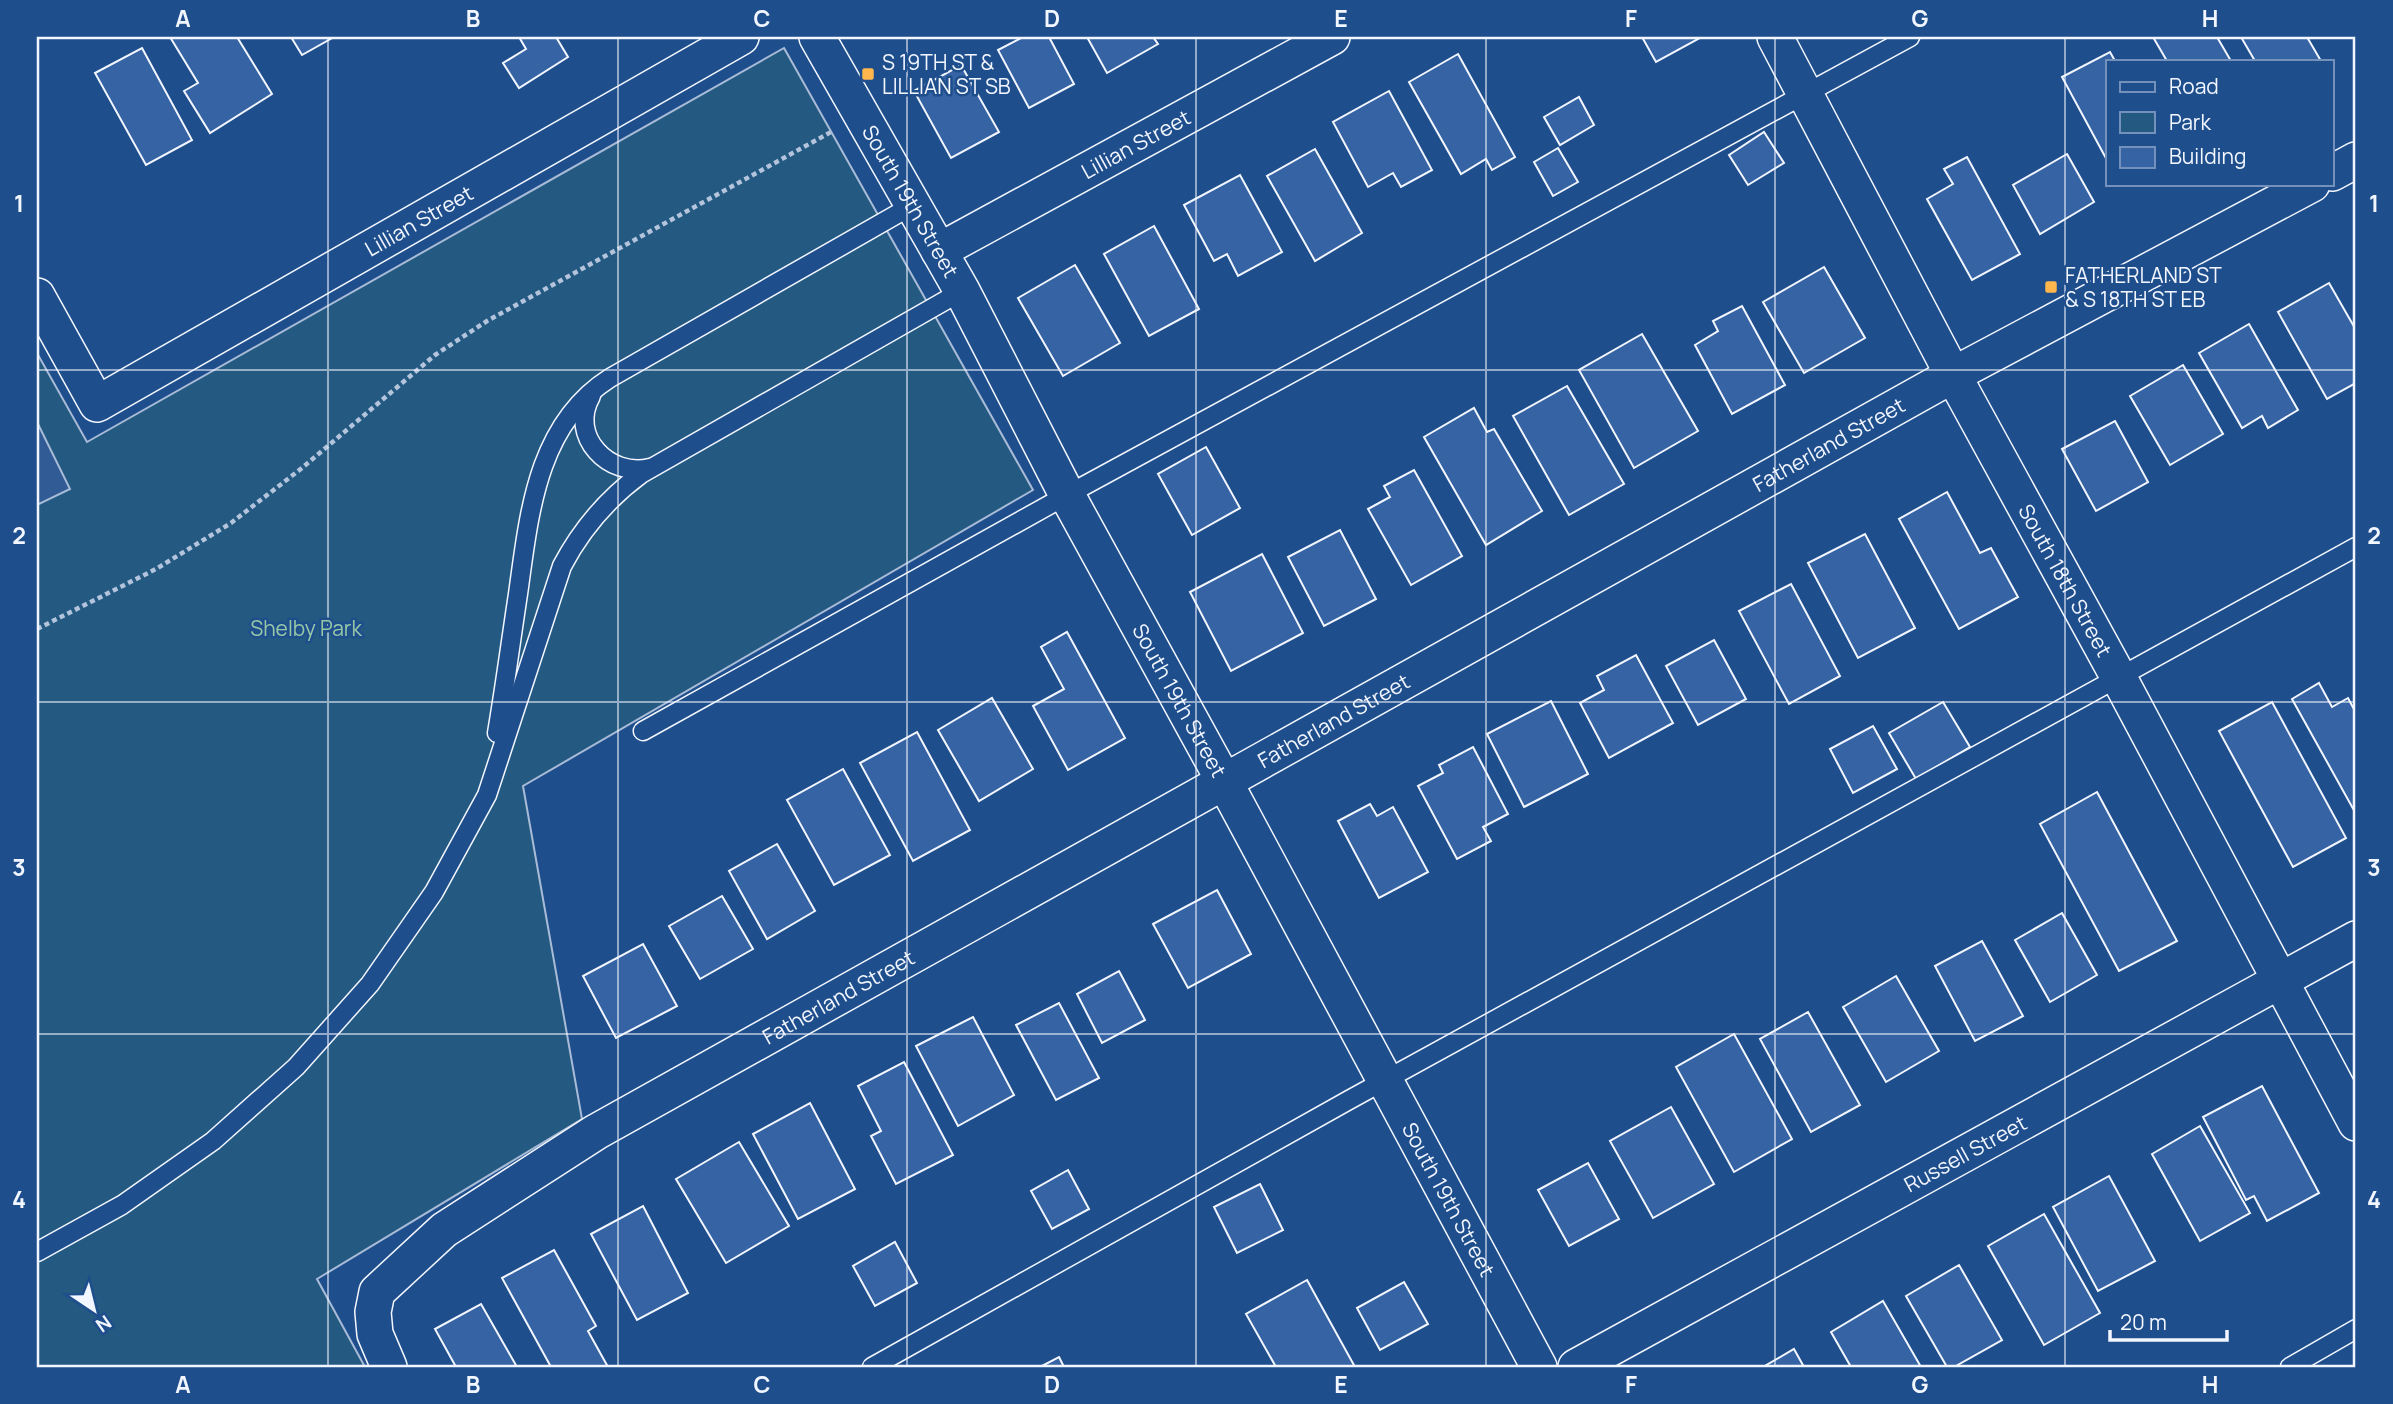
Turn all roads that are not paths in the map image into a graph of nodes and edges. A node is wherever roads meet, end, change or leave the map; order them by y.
1 (741, 37) edge
2 (817, 37) edge
3 (1332, 37) edge
4 (1775, 37) edge
5 (1910, 37) edge
6 (1805, 94) junction
7 (2356, 160) edge
8 (2334, 172) edge
9 (2308, 186) edge
10 (914, 205) junction
11 (939, 251) junction
12 (962, 291) junction
13 (37, 296) edge
14 (1953, 375) junction
15 (610, 379) junction
16 (663, 462) junction
17 (1068, 495) junction
18 (2356, 547) edge
19 (2119, 676) junction
20 (643, 731) dead end
21 (1224, 781) junction
22 (487, 795) junction
23 (2356, 939) edge
24 (2280, 979) junction
25 (1385, 1081) junction
26 (2356, 1123) edge
27 (37, 1252) edge
28 (2356, 1329) edge
29 (389, 1367) edge
30 (872, 1367) edge
31 (1539, 1367) edge
32 (1576, 1367) edge
33 (2290, 1367) edge

1 - 13 street, Lillian Street
2 - 10 street, South 19th Street
3 - 11 street, Lillian Street
4 - 6 street, South 18th Street
5 - 6 lane
6 - 14 street, South 18th Street
6 - 17 lane
7 - 8 street
9 - 14 street, Fatherland Street
10 - 11 street, South 19th Street
10 - 15 lane
11 - 12 street, South 19th Street
12 - 16 lane
12 - 17 street, South 19th Street
14 - 19 street, South 18th Street
14 - 21 street, Fatherland Street
15 - 16 lane
15 - 22 lane
16 - 22 lane
17 - 20 lane
17 - 21 street, South 19th Street
18 - 19 lane
19 - 24 street, South 18th Street
19 - 25 lane
21 - 25 street, South 19th Street
21 - 29 street, Fatherland Street
22 - 27 lane
23 - 24 street, Russell Street
24 - 26 street, South 18th Street
24 - 32 street, Russell Street
25 - 30 lane
25 - 31 street, South 19th Street
28 - 33 lane

